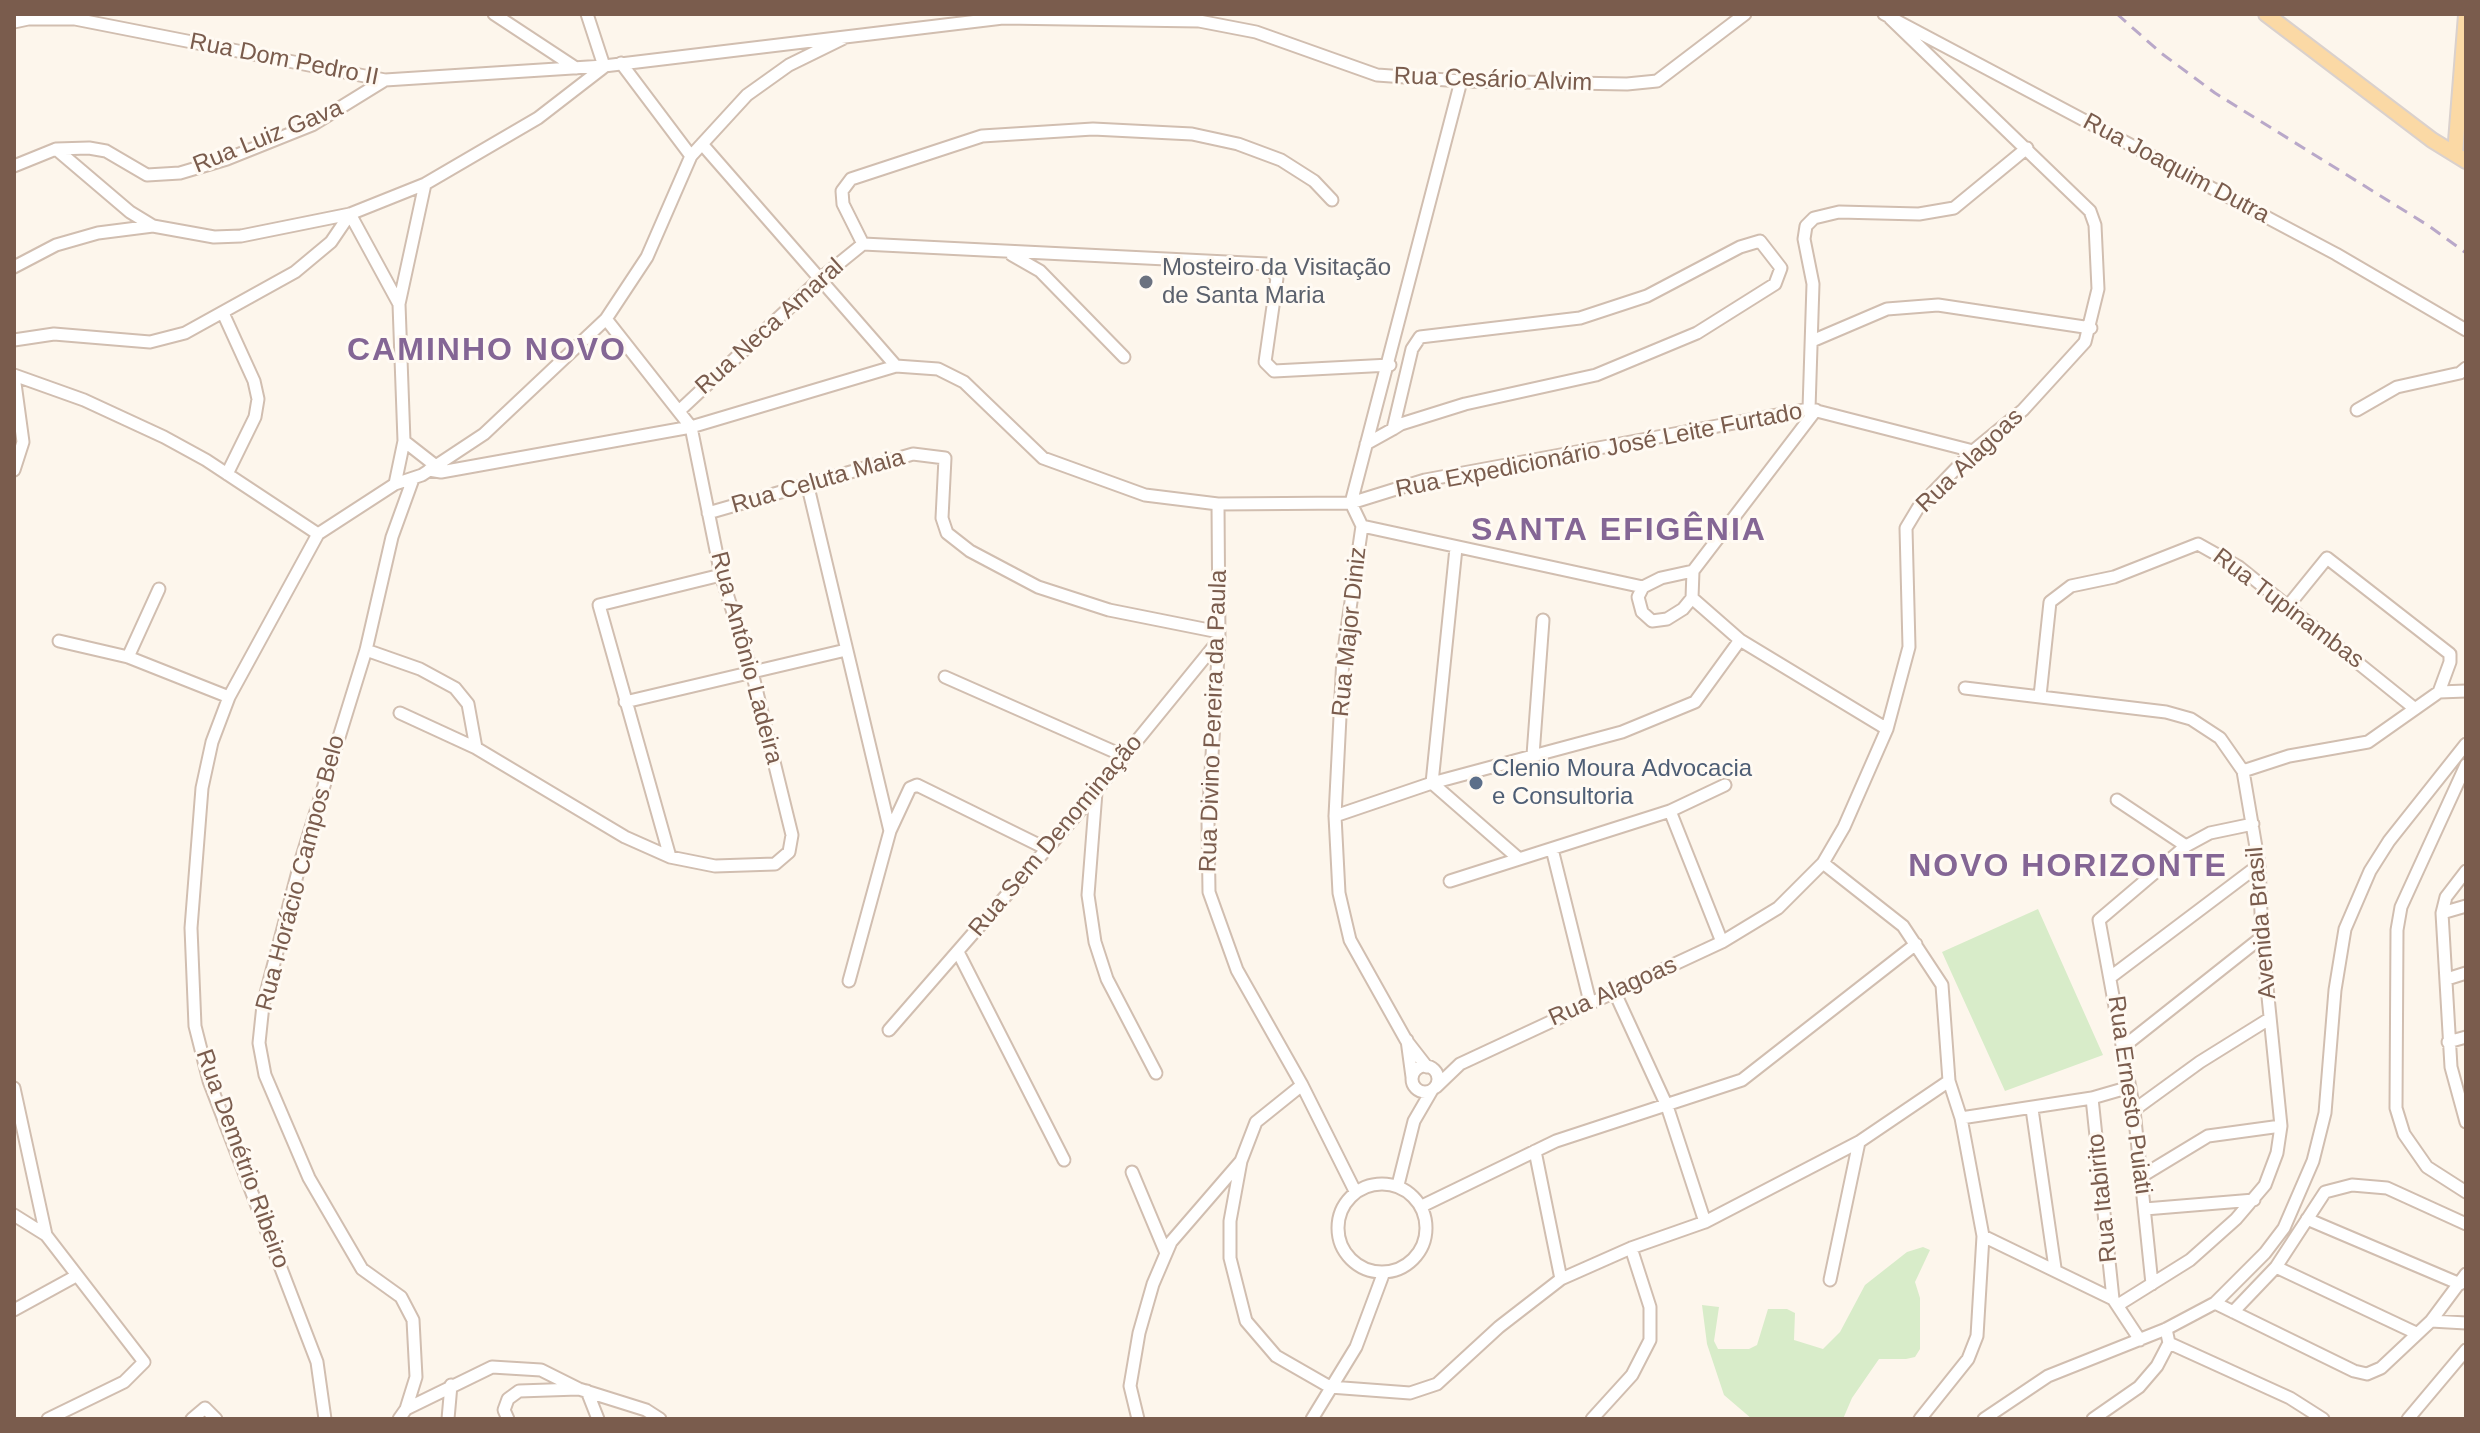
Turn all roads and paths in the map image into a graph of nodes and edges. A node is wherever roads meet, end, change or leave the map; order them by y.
1 (494, 14) edge
2 (587, 14) edge
3 (1745, 14) edge
4 (2266, 14) edge
5 (2466, 15) edge
6 (1887, 16) edge
7 (14, 22) edge
8 (852, 34) junction
9 (621, 63) junction
10 (604, 66) junction
11 (576, 68) junction
12 (385, 80) junction
13 (1461, 81) junction
14 (2456, 126) junction
15 (2432, 140) junction
16 (702, 144) junction
17 (2027, 148) junction
18 (56, 149) junction
19 (691, 156) junction
20 (2460, 158) edge
21 (14, 166) edge
22 (425, 184) junction
23 (1332, 200) dead end
24 (350, 214) junction
25 (153, 226) junction
26 (863, 244) junction
27 (1008, 253) junction
28 (14, 267) edge
29 (821, 278) junction
30 (399, 304) junction
31 (223, 313) junction
32 (606, 319) junction
33 (2091, 328) junction
34 (2466, 330) edge
35 (14, 340) edge
36 (1812, 341) junction
37 (1124, 357) dead end
38 (1390, 365) junction
39 (896, 366) junction
40 (2466, 368) edge
41 (14, 376) edge
42 (1812, 410) junction
43 (2357, 410) dead end
44 (679, 411) junction
45 (691, 427) junction
46 (1393, 429) junction
47 (404, 441) junction
48 (1366, 444) junction
49 (1973, 451) junction
50 (433, 468) junction
51 (14, 470) edge
52 (227, 474) junction
53 (413, 479) junction
54 (395, 484) junction
55 (808, 487) junction
56 (1351, 503) junction
57 (1218, 504) junction
58 (708, 513) junction
59 (1362, 526) junction
60 (318, 534) junction
61 (1456, 548) junction
62 (1693, 571) junction
63 (721, 575) junction
64 (1643, 587) junction
65 (159, 589) dead end
66 (1692, 598) junction
67 (2288, 606) junction
68 (1543, 620) dead end
69 (1219, 636) junction
70 (1740, 640) junction
71 (59, 641) dead end
72 (366, 650) junction
73 (846, 650) junction
74 (128, 657) junction
75 (752, 672) junction
76 (945, 677) dead end
77 (1965, 688) dead end
78 (2466, 691) edge
79 (2439, 692) junction
80 (2040, 696) junction
81 (229, 697) junction
82 (625, 702) junction
83 (2414, 708) junction
84 (400, 713) dead end
85 (1887, 729) junction
86 (2466, 744) edge
87 (476, 748) junction
88 (1533, 755) junction
89 (1124, 756) junction
90 (2466, 765) edge
91 (2243, 771) junction
92 (1432, 783) junction
93 (1725, 785) dead end
94 (1096, 791) junction
95 (2117, 800) dead end
96 (1670, 811) junction
97 (1335, 816) junction
98 (2253, 824) junction
99 (890, 831) junction
100 (2186, 846) junction
101 (1047, 849) junction
102 (1552, 849) junction
103 (670, 857) junction
104 (1518, 858) junction
105 (1823, 863) junction
106 (2259, 865) junction
107 (2466, 871) edge
108 (1450, 881) dead end
109 (2466, 906) edge
110 (2442, 913) junction
111 (2262, 937) junction
112 (1722, 942) junction
113 (1916, 944) junction
114 (958, 952) junction
115 (2466, 973) edge
116 (2112, 976) junction
117 (2447, 979) junction
118 (849, 981) dead end
119 (1615, 993) junction
120 (1590, 1002) junction
121 (2269, 1019) junction
122 (889, 1030) dead end
123 (2466, 1037) edge
124 (1406, 1040) junction
125 (2448, 1042) junction
126 (2123, 1047) junction
127 (1460, 1064) junction
128 (1430, 1068) junction
129 (1156, 1073) dead end
130 (1949, 1081) junction
131 (1413, 1082) junction
132 (1302, 1085) junction
133 (2130, 1087) junction
134 (14, 1088) edge
135 (1434, 1088) junction
136 (2092, 1098) junction
137 (2462, 1099) edge
138 (1667, 1106) junction
139 (2032, 1109) junction
140 (2134, 1110) junction
141 (1961, 1118) junction
142 (1414, 1121) junction
143 (2466, 1122) edge
144 (2281, 1126) junction
145 (1859, 1142) junction
146 (1535, 1151) junction
147 (1064, 1160) dead end
148 (1241, 1161) junction
149 (1132, 1172) dead end
150 (2142, 1176) junction
151 (1398, 1185) junction
152 (1355, 1191) junction
153 (2466, 1192) edge
154 (2254, 1200) junction
155 (1422, 1206) junction
156 (2145, 1209) junction
157 (14, 1215) edge
158 (2307, 1219) junction
159 (1705, 1222) junction
160 (2466, 1224) edge
161 (46, 1235) junction
162 (1983, 1236) junction
163 (1631, 1248) junction
164 (1166, 1253) junction
165 (2276, 1267) junction
166 (2055, 1268) junction
167 (1384, 1272) junction
168 (76, 1276) junction
169 (1561, 1279) junction
170 (2463, 1279) edge
171 (1830, 1280) dead end
172 (2152, 1284) junction
173 (2115, 1302) junction
174 (2215, 1303) junction
175 (14, 1310) edge
176 (2233, 1312) junction
177 (2431, 1321) junction
178 (2466, 1323) edge
179 (2166, 1329) junction
180 (2416, 1333) junction
181 (2140, 1340) junction
182 (2169, 1343) junction
183 (2466, 1350) edge
184 (451, 1385) junction
185 (1330, 1387) junction
186 (583, 1390) junction
187 (402, 1414) edge
188 (48, 1419) edge
189 (192, 1419) edge
190 (216, 1419) edge
191 (325, 1419) edge
192 (448, 1419) edge
193 (508, 1419) edge
194 (598, 1419) edge
195 (660, 1419) edge
196 (1138, 1419) edge
197 (1312, 1419) edge
198 (1592, 1419) edge
199 (1920, 1419) edge
200 (1984, 1419) edge
201 (2093, 1419) edge
202 (2323, 1419) edge
203 (2408, 1419) edge

1 - 11 street
2 - 10 street
3 - 13 street, Rua Cesário Alvim
4 - 15 main road
5 - 14 main road
6 - 17 street, Rua Alagoas
6 - 34 street, Rua Joaquim Dutra
7 - 12 street, Rua Dom Pedro II
8 - 9 street, Rua Cesário Alvim
8 - 13 street, Rua Cesário Alvim
8 - 16 street, Rua Demétrio Ribeiro
9 - 10 street, Rua Cesário Alvim
9 - 19 street
10 - 11 street, Rua Dom Pedro II
10 - 22 street
11 - 12 street, Rua Dom Pedro II
12 - 18 street, Rua Luiz Gava
13 - 38 street
14 - 15 main road
14 - 20 main road
15 - 20 main road
16 - 19 street, Rua Demétrio Ribeiro
16 - 29 street
17 - 33 street, Rua Alagoas
17 - 36 street
18 - 21 street
18 - 25 street
19 - 32 street, Rua Demétrio Ribeiro
22 - 24 street
22 - 30 street
23 - 26 street
24 - 25 street
24 - 30 street
24 - 31 street
25 - 28 street
26 - 27 street
26 - 29 street, Rua Neca Amaral
27 - 37 street
27 - 38 street
29 - 39 street
29 - 44 street, Rua Neca Amaral
30 - 47 street
31 - 35 street
31 - 52 street
32 - 44 street, Rua Antônio Ladeira
32 - 50 street, Rua Demétrio Ribeiro
33 - 36 street
33 - 49 street, Rua Alagoas
36 - 42 street
38 - 48 street
39 - 45 street, Rua Expedicionário José Leite Furtado
39 - 57 street, Rua Expedicionário José Leite Furtado
40 - 43 street
41 - 51 street
41 - 52 street
42 - 49 street
42 - 56 street, Rua Expedicionário José Leite Furtado
42 - 62 street
44 - 45 street, Rua Antônio Ladeira
45 - 50 street, Rua Expedicionário José Leite Furtado
45 - 58 street, Rua Antônio Ladeira
46 - 46 street
46 - 48 street
47 - 50 street
47 - 54 street
48 - 56 street
49 - 85 street, Rua Alagoas
50 - 53 street, Rua Demétrio Ribeiro
52 - 60 street
53 - 54 street, Rua Demétrio Ribeiro
53 - 72 street, Rua Horácio Campos Belo
54 - 60 street, Rua Demétrio Ribeiro
55 - 58 street, Rua Celuta Maia
55 - 69 street, Rua Celuta Maia
55 - 73 street
56 - 57 street, Rua Expedicionário José Leite Furtado
56 - 59 street, Rua Major Diniz
57 - 69 street, Rua Divino Pereira da Paula
58 - 63 street, Rua Antônio Ladeira
59 - 61 street
59 - 97 street, Rua Major Diniz
60 - 81 street, Rua Demétrio Ribeiro
61 - 64 street
61 - 92 street
62 - 64 street
62 - 66 street
63 - 75 street, Rua Antônio Ladeira
63 - 82 street
64 - 66 street
65 - 74 street
66 - 70 street
67 - 79 street
67 - 80 street, Rua Tupinambas
67 - 83 street, Rua Tupinambas
68 - 88 street
69 - 89 street, Rua Sem Denominação
69 - 132 street, Rua Divino Pereira da Paula
70 - 85 street
70 - 88 street
71 - 74 street
72 - 87 street
72 - 187 street, Rua Horácio Campos Belo
73 - 75 street
73 - 99 street
74 - 81 street
75 - 82 street
75 - 103 street, Rua Antônio Ladeira
76 - 89 street
77 - 80 street, Avenida Brasil
78 - 79 street
79 - 83 street
80 - 91 street, Avenida Brasil
81 - 191 street, Rua Demétrio Ribeiro
82 - 103 street
83 - 91 street
84 - 87 street
85 - 105 street, Rua Alagoas
86 - 174 street
87 - 103 street
88 - 92 street
89 - 94 street, Rua Sem Denominação
90 - 153 street
91 - 98 street, Avenida Brasil
92 - 97 street
92 - 104 street
93 - 96 street
94 - 101 street, Rua Sem Denominação
94 - 129 street
95 - 100 street
96 - 102 street
96 - 112 street
97 - 124 street, Rua Major Diniz
98 - 100 street
98 - 106 street, Avenida Brasil
99 - 101 street
99 - 118 street
100 - 116 street, Rua Ernesto Puiati
101 - 114 street, Rua Sem Denominação
102 - 104 street
102 - 120 street
104 - 108 street
105 - 112 street, Rua Alagoas
105 - 113 street
106 - 111 street, Avenida Brasil
106 - 116 street
107 - 110 street
109 - 110 street
110 - 117 street
111 - 121 street, Avenida Brasil
111 - 126 street
112 - 119 street, Rua Alagoas
113 - 130 street
113 - 138 street
114 - 122 street, Rua Sem Denominação
114 - 147 street
115 - 117 street
116 - 126 street, Rua Ernesto Puiati
117 - 125 street
119 - 120 street, Rua Alagoas
119 - 138 street
120 - 127 street, Rua Alagoas
121 - 140 street
121 - 144 street, Avenida Brasil
123 - 125 street
124 - 128 street, Rua Major Diniz
124 - 131 street, Rua Major Diniz
125 - 137 street
126 - 133 street, Rua Ernesto Puiati
127 - 128 street, Rua Alagoas
127 - 135 street, Rua Alagoas
128 - 131 street
128 - 135 street
130 - 141 street
130 - 145 street
131 - 135 street
131 - 142 street, Rua Alagoas
132 - 148 street
132 - 152 street, Rua Divino Pereira da Paula
133 - 136 street
133 - 140 street, Rua Ernesto Puiati
134 - 161 street
135 - 142 street, Rua Alagoas
136 - 139 street
136 - 173 street, Rua Itabirito
137 - 143 street
138 - 146 street
138 - 159 street
139 - 141 street
139 - 166 street
140 - 150 street, Rua Ernesto Puiati
141 - 162 street
142 - 151 street, Rua Alagoas
144 - 150 street
144 - 154 street, Avenida Brasil
145 - 159 street
145 - 171 street
146 - 155 street
146 - 169 street
148 - 164 street
148 - 185 street
149 - 164 street
150 - 156 street, Rua Ernesto Puiati
151 - 152 street
151 - 155 street
152 - 167 street
154 - 156 street
154 - 172 street, Avenida Brasil
155 - 167 street
156 - 172 street, Rua Ernesto Puiati
157 - 161 street
158 - 160 street
158 - 165 street
158 - 170 street
159 - 163 street
161 - 168 street
162 - 166 street
162 - 199 street
163 - 169 street
163 - 198 street
164 - 196 street
165 - 176 street
165 - 180 street
166 - 173 street
167 - 185 street
168 - 175 street
168 - 188 street
169 - 185 street
170 - 177 street
172 - 173 street, Avenida Brasil
173 - 181 street
174 - 176 street
174 - 179 street
176 - 180 street
177 - 178 street
177 - 180 street
179 - 181 street
179 - 182 street
181 - 200 street
182 - 201 street
182 - 202 street
183 - 203 street
184 - 186 street
184 - 187 street
184 - 192 street
185 - 197 street
186 - 193 street
186 - 194 street
186 - 195 street
189 - 190 street

